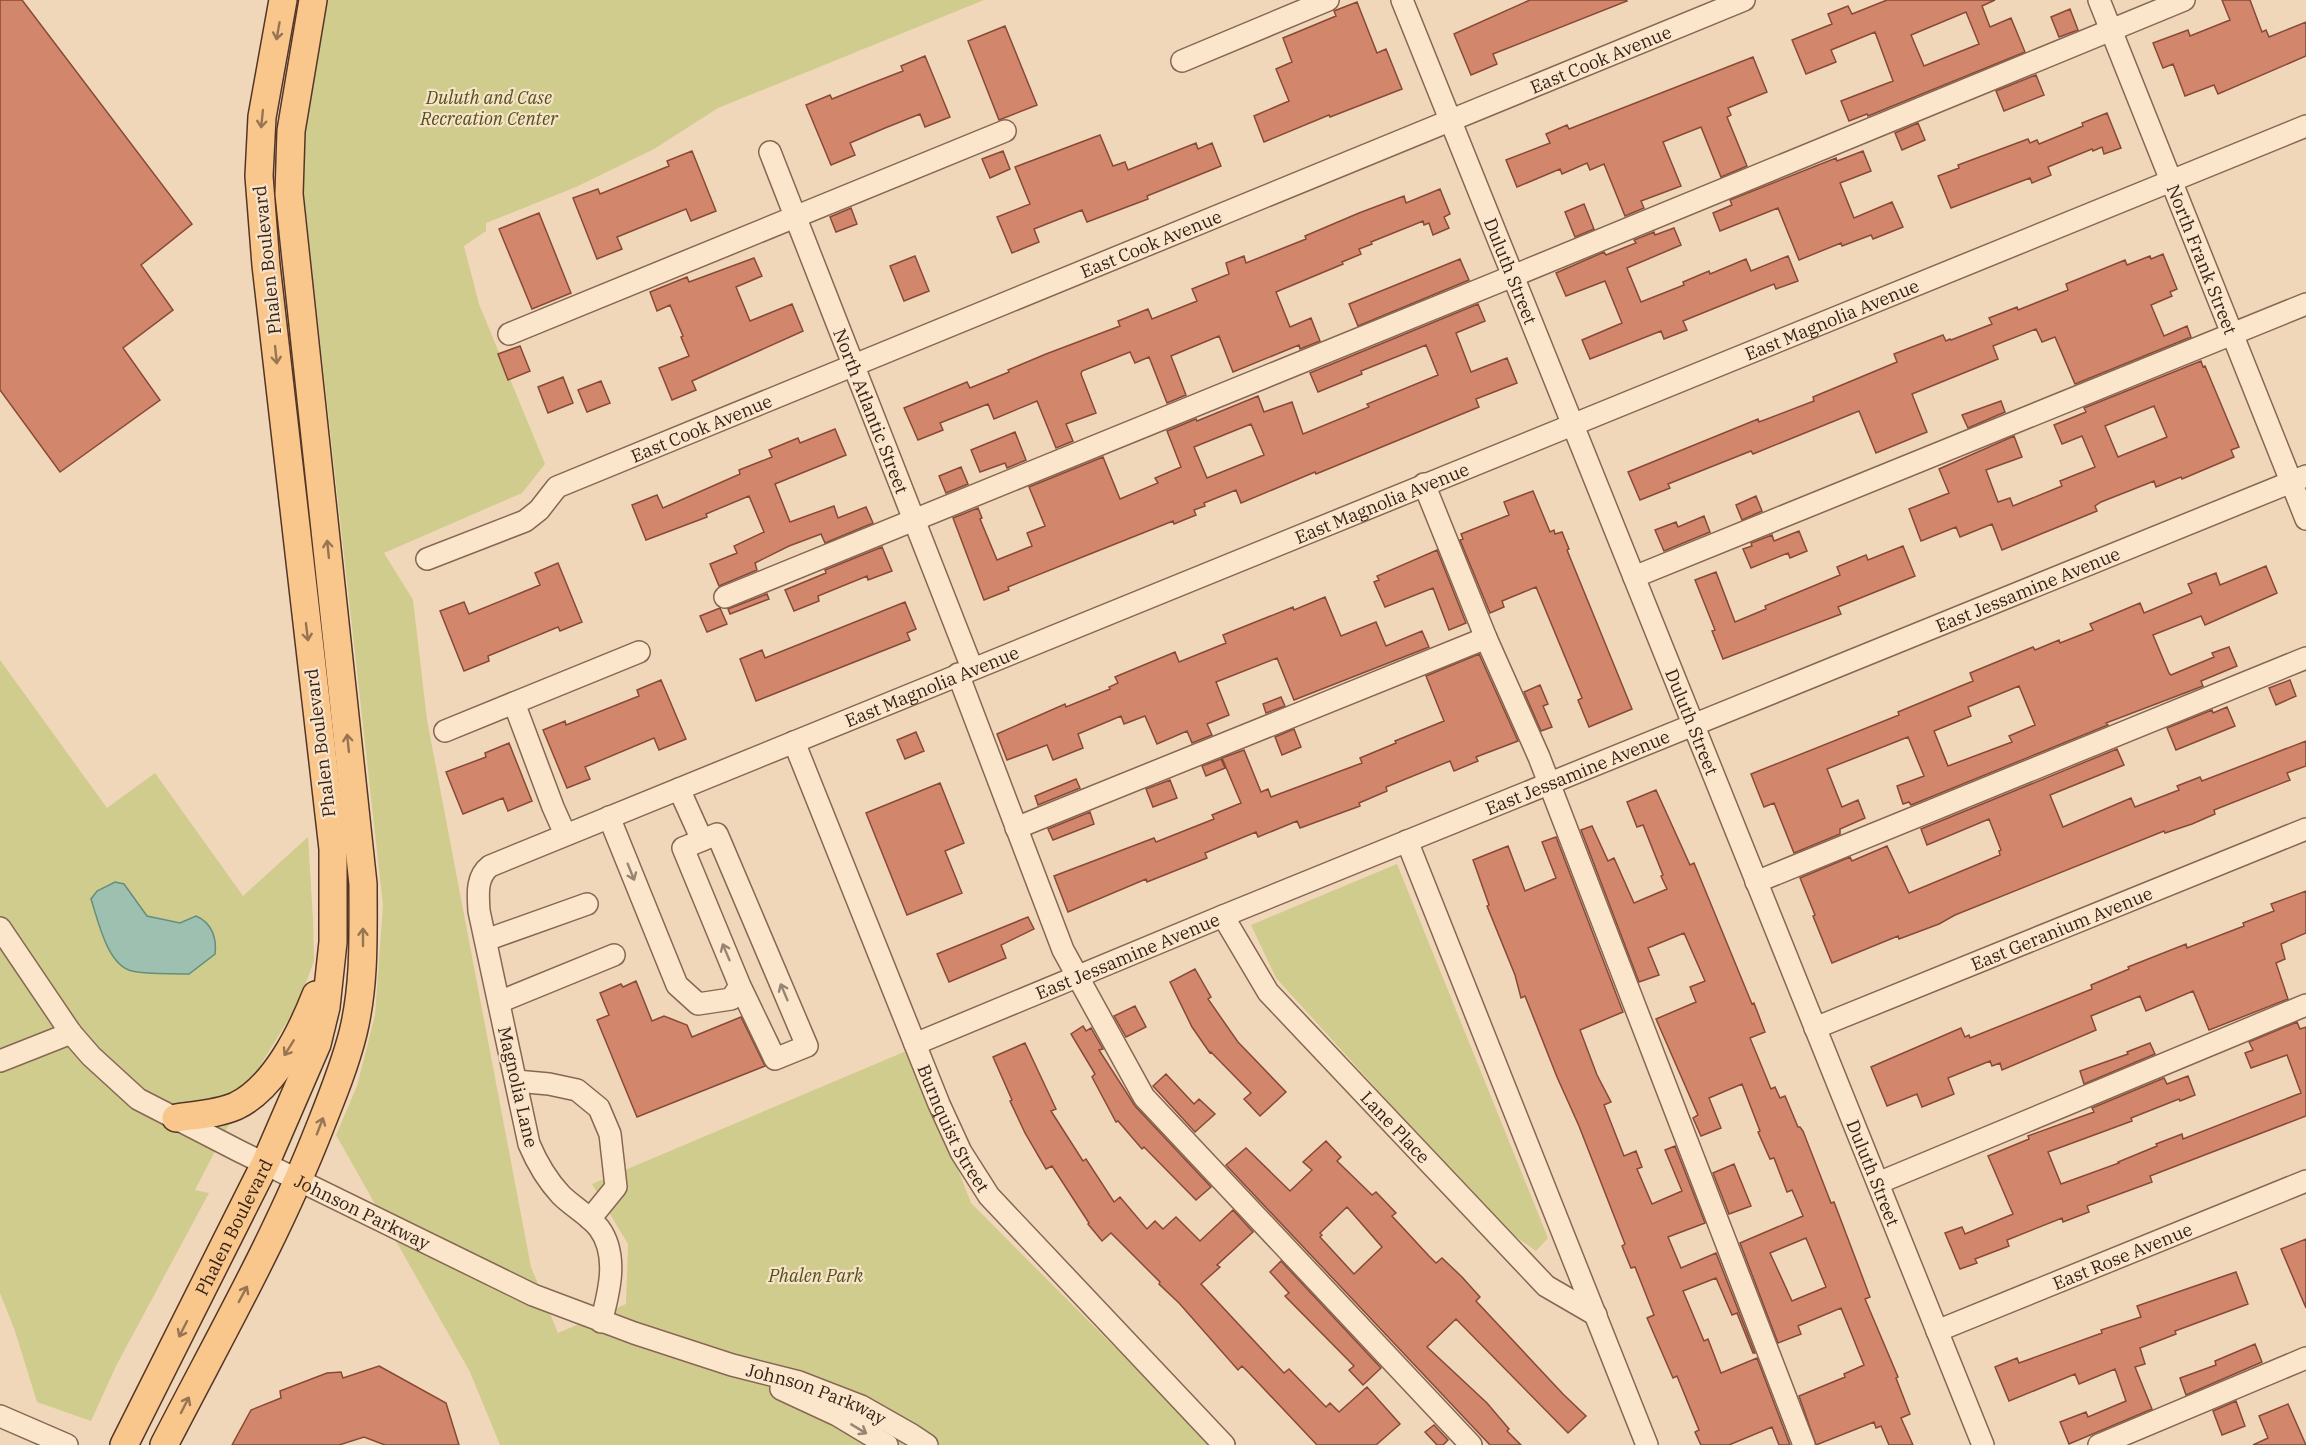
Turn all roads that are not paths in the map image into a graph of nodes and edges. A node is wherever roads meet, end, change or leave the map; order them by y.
1 (283, 0) edge
2 (312, 0) edge
3 (1328, 0) edge
4 (1402, 0) edge
5 (1744, 0) edge
6 (2099, 0) edge
7 (2184, 0) edge
8 (2110, 30) junction
9 (1182, 62) dead end
10 (1450, 119) junction
11 (2306, 126) edge
12 (1005, 131) dead end
13 (770, 152) dead end
14 (2171, 181) junction
15 (795, 218) junction
16 (1513, 276) junction
17 (2306, 304) edge
18 (2232, 333) junction
19 (508, 334) dead end
20 (853, 365) junction
21 (1573, 424) junction
22 (2299, 479) edge
23 (1424, 484) junction
24 (2306, 519) edge
25 (914, 520) junction
26 (427, 559) dead end
27 (1634, 577) junction
28 (725, 597) dead end
29 (1486, 638) junction
30 (639, 652) dead end
31 (2306, 658) edge
32 (965, 671) junction
33 (514, 703) junction
34 (1694, 725) junction
35 (445, 731) dead end
36 (794, 742) junction
37 (1549, 783) junction
38 (679, 789) junction
39 (609, 817) junction
40 (1016, 828) junction
41 (2306, 829) edge
42 (565, 834) junction
43 (710, 837) junction
44 (1407, 841) junction
45 (333, 872) junction
46 (1756, 882) junction
47 (478, 897) joint
48 (587, 904) dead end
49 (1223, 916) junction
50 (0, 928) edge
51 (486, 940) junction
52 (614, 955) dead end
53 (1078, 976) junction
54 (740, 986) junction
55 (499, 1002) junction
56 (2306, 1005) edge
57 (1815, 1028) junction
58 (71, 1033) junction
59 (915, 1044) junction
60 (0, 1061) edge
61 (516, 1081) junction
62 (176, 1118) junction
63 (265, 1164) junction
64 (299, 1180) junction
65 (2306, 1180) edge
66 (1878, 1183) junction
67 (590, 1219) junction
68 (1596, 1315) junction
69 (601, 1322) junction
70 (1937, 1330) junction
71 (2306, 1358) edge
72 (732, 1365) junction
73 (0, 1416) edge
74 (67, 1445) edge
75 (124, 1445) edge
76 (164, 1445) edge
77 (887, 1445) edge
78 (927, 1445) edge
79 (1224, 1445) edge
80 (1471, 1445) edge
81 (1647, 1445) edge
82 (1804, 1445) edge
83 (1983, 1445) edge
84 (2099, 1445) edge

1 -> 45 main road, Phalen Boulevard
64 -> 2 main road, Phalen Boulevard
3 - 9 street
4 - 10 street, Duluth Street
5 - 10 street, East Cook Avenue
6 - 8 street, North Frank Street
7 - 8 street
8 - 14 street, North Frank Street
8 - 16 street
10 - 16 street, Duluth Street
10 - 20 street, East Cook Avenue
11 - 14 street, East Magnolia Avenue
12 - 15 street
13 - 15 street, North Atlantic Street
14 - 18 street, North Frank Street
14 - 21 street, East Magnolia Avenue
15 - 19 street
15 - 20 street, North Atlantic Street
16 - 21 street, Duluth Street
16 - 25 street
17 - 18 street
18 - 22 street, North Frank Street
18 - 27 street
20 - 25 street, North Atlantic Street
20 - 26 street, East Cook Avenue
21 - 23 street, East Magnolia Avenue
21 - 27 street, Duluth Street
22 - 24 street, North Frank Street
22 - 34 street, East Jessamine Avenue
23 - 29 street
23 - 32 street, East Magnolia Avenue
25 - 28 street
25 - 32 street, North Atlantic Street
27 - 34 street, Duluth Street
29 - 37 street
29 - 40 street
30 - 33 street
31 - 46 street
32 - 36 street, East Magnolia Avenue
32 - 40 street, North Atlantic Street
33 - 35 street
33 - 42 street
34 - 37 street, East Jessamine Avenue
34 - 46 street, Duluth Street
36 - 38 street, East Magnolia Avenue
36 - 59 street, Burnquist Street
37 - 44 street, East Jessamine Avenue
37 - 82 street
38 - 39 street, East Magnolia Avenue
38 - 43 street
39 - 42 street, East Magnolia Avenue
39 -> 54 street
40 - 53 street, North Atlantic Street
41 - 57 street, East Geranium Avenue
42 - 47 street, East Magnolia Avenue
54 -> 43 street
54 -> 43 street
44 - 49 street, East Jessamine Avenue
44 - 68 street
45 -> 62 main road
45 - 63 main road, Phalen Boulevard
46 - 57 street, Duluth Street
47 - 51 street, Magnolia Lane
48 - 51 street
49 - 53 street, East Jessamine Avenue
49 - 68 street, Lane Place
50 - 58 street, Johnson Parkway
51 - 55 street, Magnolia Lane
52 - 55 street
53 - 59 street, East Jessamine Avenue
53 - 80 street, North Atlantic Street
55 - 61 street, Magnolia Lane
56 - 66 street
57 - 66 street, Duluth Street
58 - 60 street
58 - 62 street, Johnson Parkway
59 - 79 street, Burnquist Street
61 - 67 street, Magnolia Lane
61 - 67 street
62 - 63 street, Johnson Parkway
63 - 64 street, Johnson Parkway
63 -> 75 main road, Phalen Boulevard
64 - 69 street, Johnson Parkway
76 -> 64 main road, Phalen Boulevard
65 - 70 street, East Rose Avenue
66 - 70 street, Duluth Street
67 - 69 street, Magnolia Lane
68 - 81 street
69 - 72 street, Johnson Parkway
70 - 83 street, Duluth Street
71 - 84 street
72 -> 77 street, Johnson Parkway
72 - 78 street, Johnson Parkway
73 - 74 street

